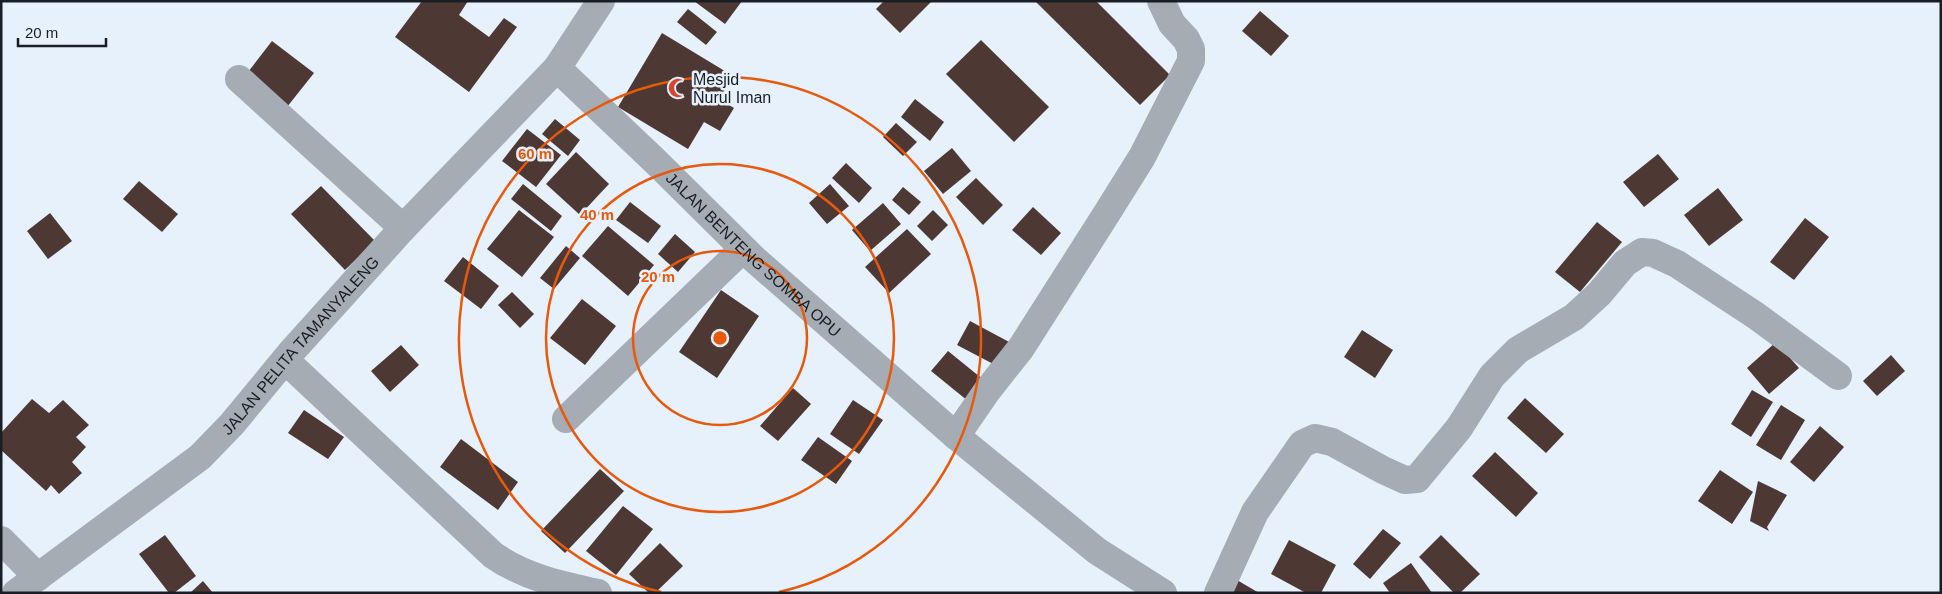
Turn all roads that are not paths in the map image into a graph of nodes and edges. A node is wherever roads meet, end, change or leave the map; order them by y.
1 (601, 1) edge
2 (1161, 1) edge
3 (557, 68) junction
4 (239, 79) dead end
5 (403, 228) junction
6 (743, 249) junction
7 (285, 360) junction
8 (1838, 376) dead end
9 (566, 419) dead end
10 (956, 436) junction
11 (1, 540) edge
12 (38, 577) junction
13 (16, 593) edge
14 (598, 593) edge
15 (1162, 593) edge
16 (1218, 593) edge

1 - 3 street, JALAN PELITA TAMANYALENG
2 - 10 street
3 - 5 street, JALAN PELITA TAMANYALENG
3 - 6 street, JALAN BENTENG SOMBA OPU
4 - 5 street
5 - 7 street, JALAN PELITA TAMANYALENG
6 - 9 street
6 - 10 street, JALAN BENTENG SOMBA OPU
7 - 12 street, JALAN PELITA TAMANYALENG
7 - 14 street
8 - 16 street
10 - 15 street, JALAN BENTENG SOMBA OPU
11 - 12 street
12 - 13 street, JALAN PELITA TAMANYALENG

